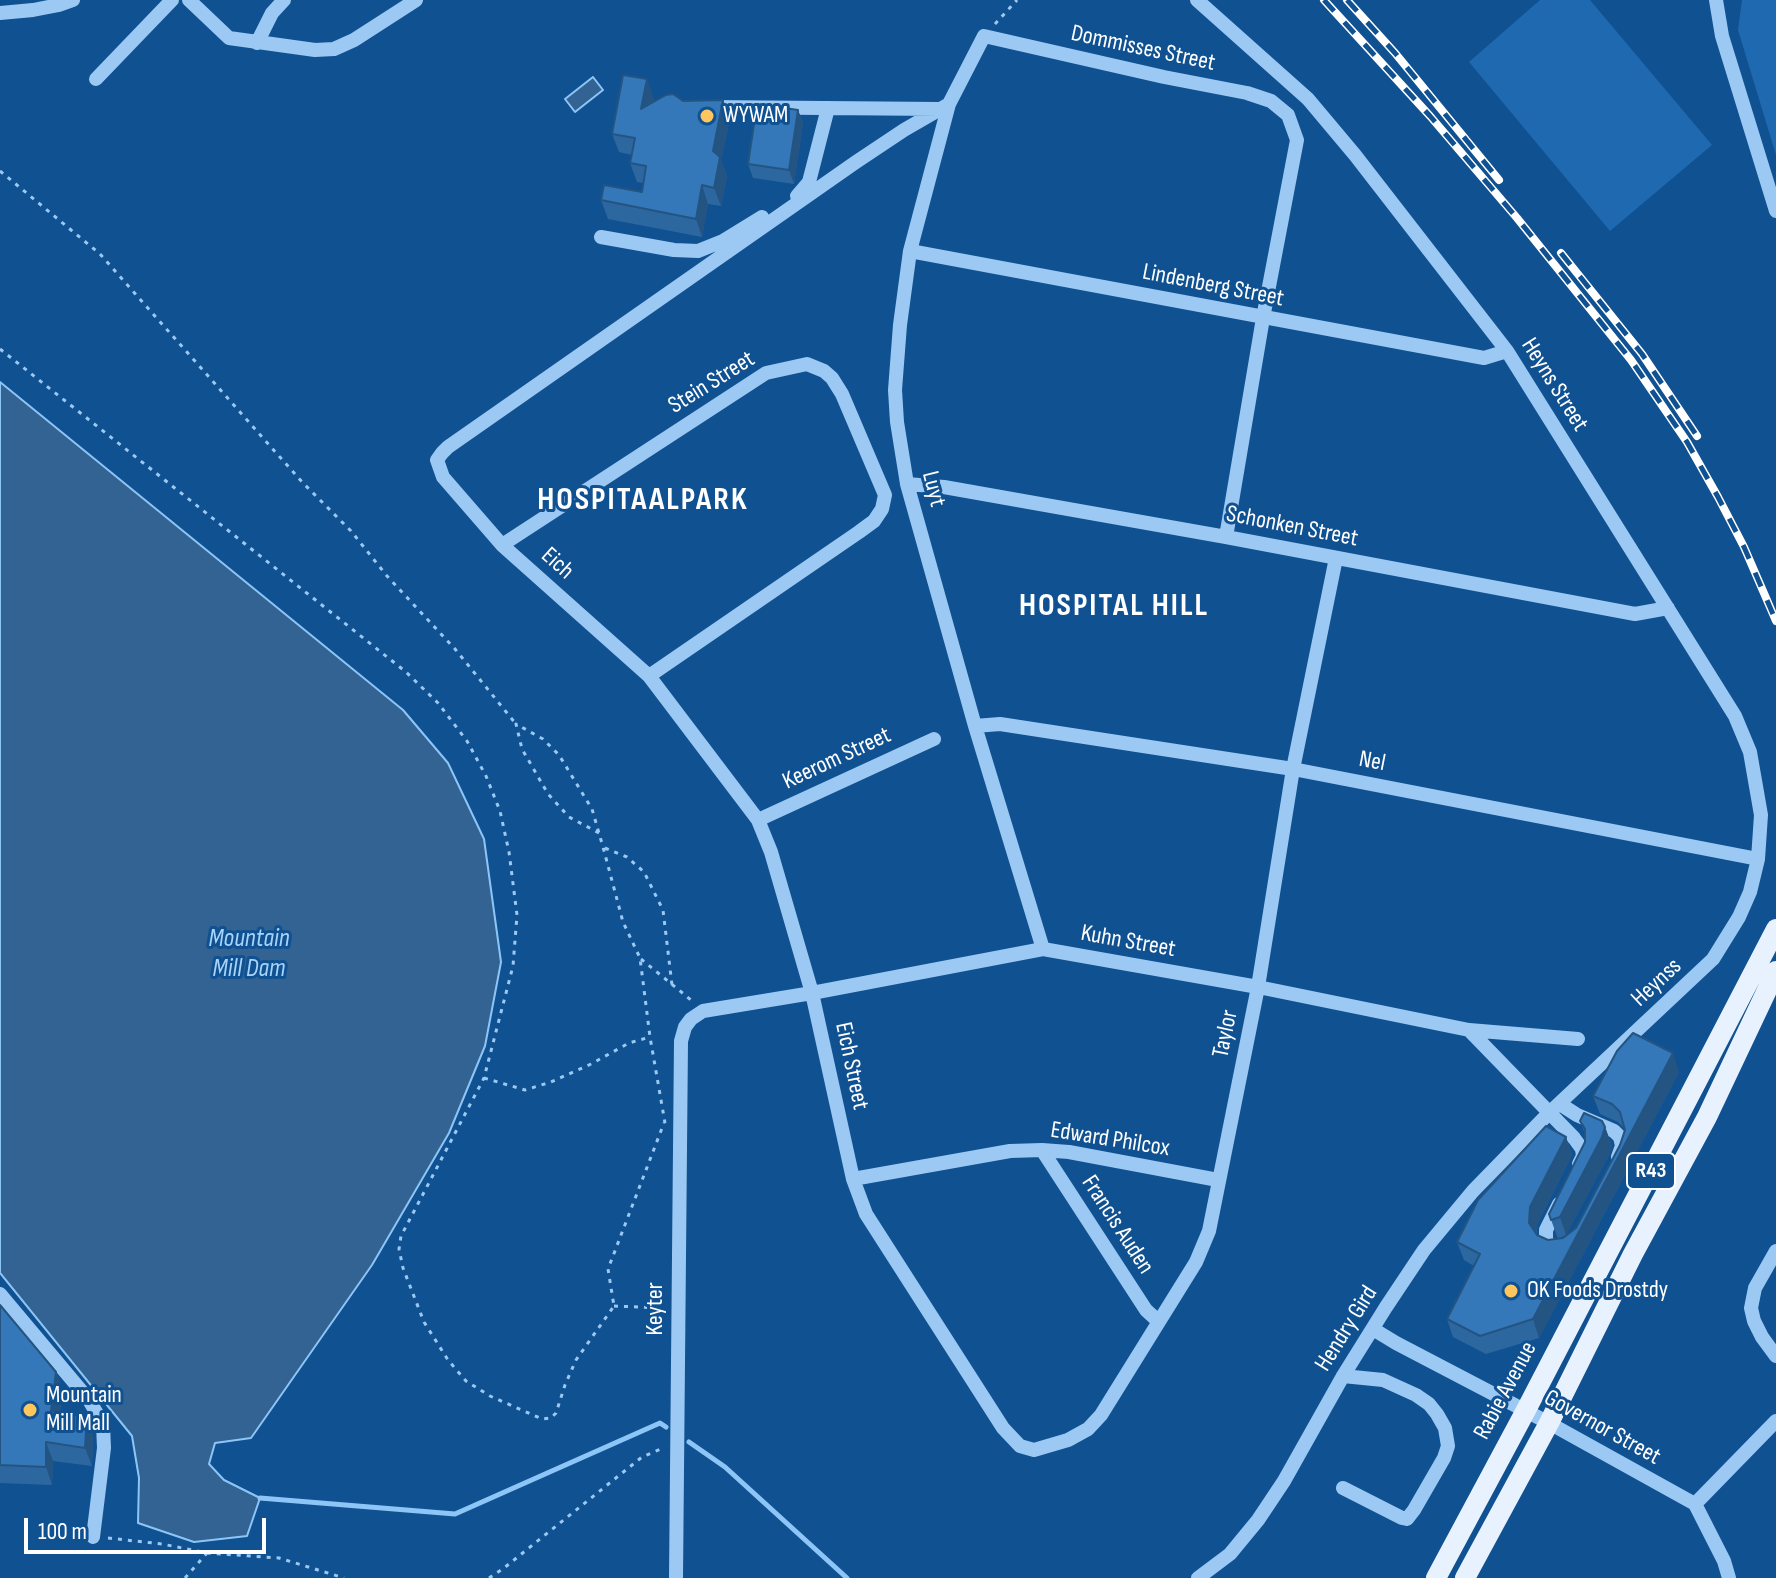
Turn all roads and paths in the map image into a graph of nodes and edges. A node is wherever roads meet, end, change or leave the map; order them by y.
1 (172, 0) edge
2 (189, 0) edge
3 (284, 0) edge
4 (416, 0) edge
5 (1017, 0) edge
6 (1197, 0) edge
7 (1716, 0) edge
8 (62, 2) edge
9 (0, 13) edge
10 (984, 36) junction
11 (257, 43) junction
12 (96, 79) dead end
13 (944, 106) junction
14 (695, 107) edge
15 (828, 108) junction
16 (0, 171) edge
17 (1776, 209) edge
18 (601, 237) dead end
19 (910, 251) junction
20 (1263, 318) junction
21 (0, 349) edge
22 (1507, 351) junction
23 (907, 484) junction
24 (1226, 537) junction
25 (502, 545) junction
26 (1336, 558) junction
27 (1668, 608) junction
28 (649, 676) junction
29 (516, 724) junction
30 (975, 726) junction
31 (934, 739) dead end
32 (1293, 769) junction
33 (758, 820) junction
34 (599, 833) junction
35 (603, 847) junction
36 (1758, 859) junction
37 (1776, 929) edge
38 (1043, 949) junction
39 (640, 958) junction
40 (1776, 971) edge
41 (672, 985) junction
42 (1258, 987) junction
43 (812, 993) junction
44 (703, 1011) junction
45 (1469, 1030) junction
46 (650, 1037) junction
47 (1578, 1039) dead end
48 (484, 1078) junction
49 (1555, 1108) junction
50 (664, 1123) junction
51 (1042, 1150) junction
52 (680, 1159) junction
53 (1610, 1172) edge
54 (853, 1179) junction
55 (1218, 1180) junction
56 (1574, 1242) edge
57 (1776, 1251) edge
58 (0, 1294) edge
59 (614, 1306) junction
60 (678, 1309) junction
61 (1158, 1321) junction
62 (1373, 1329) junction
63 (1776, 1356) edge
64 (1343, 1376) junction
65 (1525, 1412) junction
66 (1776, 1421) edge
67 (1549, 1423) junction
68 (677, 1441) junction
69 (1034, 1450) joint
70 (1343, 1488) dead end
71 (1695, 1504) junction
72 (93, 1537) joint
73 (207, 1553) junction
74 (185, 1578) edge
75 (344, 1578) edge
76 (489, 1578) edge
77 (676, 1578) edge
78 (1198, 1578) edge
79 (1436, 1578) edge
80 (1465, 1578) edge
81 (1729, 1578) edge

1 - 12 street
2 - 11 street
3 - 11 street
4 - 11 street
5 - 10 path
6 - 22 street, Heyns Street
7 - 17 street
8 - 9 street
10 - 13 street, Luyt
10 - 20 street, Dommisses Street
13 - 15 street
13 - 19 street, Luyt
13 - 25 street, Eich
14 - 15 street
15 - 18 street
16 - 29 path
19 - 20 street, Lindenberg Street
19 - 23 street, Luyt
20 - 22 street, Lindenberg Street
20 - 24 street
21 - 48 path
22 - 27 street, Heyns Street
23 - 24 street, Schonken Street
23 - 30 street, Luyt
24 - 26 street, Schonken Street
25 - 28 street, Eich
25 - 28 street, Stein Street
26 - 27 street, Schonken Street
26 - 32 street, Taylor
27 - 36 street, Heyns Street
28 - 33 street, Eich Street
29 - 34 path
29 - 34 path
30 - 32 street, Nel
30 - 38 street, Luyt
31 - 33 street, Keerom Street
32 - 36 street, Nel
32 - 42 street, Taylor
33 - 43 street, Eich Street
34 - 35 path
35 - 39 path
35 - 41 path
36 - 49 street, Heynss
37 - 65 main road, Rabie Avenue / R43
38 - 42 street, Kuhn Street
38 - 43 street, Kuhn Street
39 - 41 path
39 - 46 path
40 - 67 main road, R43
41 - 44 path
42 - 45 street, Kuhn Street
42 - 55 street, Taylor
43 - 44 street, Kuhn Street
43 - 54 street, Eich Street
44 - 52 street, Keyter
45 - 47 street, Kuhn Street
45 - 49 street
46 - 48 path
46 - 50 path
48 - 59 path
49 - 53 street
49 - 56 street
49 - 62 street, Hendry Gird
50 - 52 path
50 - 59 path
51 - 54 street, Edward Philcox
51 - 55 street, Edward Philcox
51 - 61 street, Francis Auden
52 - 60 street, Keyter
54 - 69 street, Eich Street
55 - 61 street, Taylor
57 - 63 street
58 - 72 street
59 - 60 path
60 - 68 street, Keyter
61 - 69 street, Taylor
62 - 64 street, Hendry Gird
62 - 65 street, Governor Street
64 - 70 street
64 - 78 street, Hendry Gird
65 - 67 street, Governor Street
65 - 79 main road, Rabie Avenue / R43
66 - 71 street
67 - 71 street, Governor Street
67 - 80 main road, R43
68 - 76 path
68 - 77 street, Keyter
71 - 81 street
72 - 73 path
73 - 74 path
73 - 75 path

